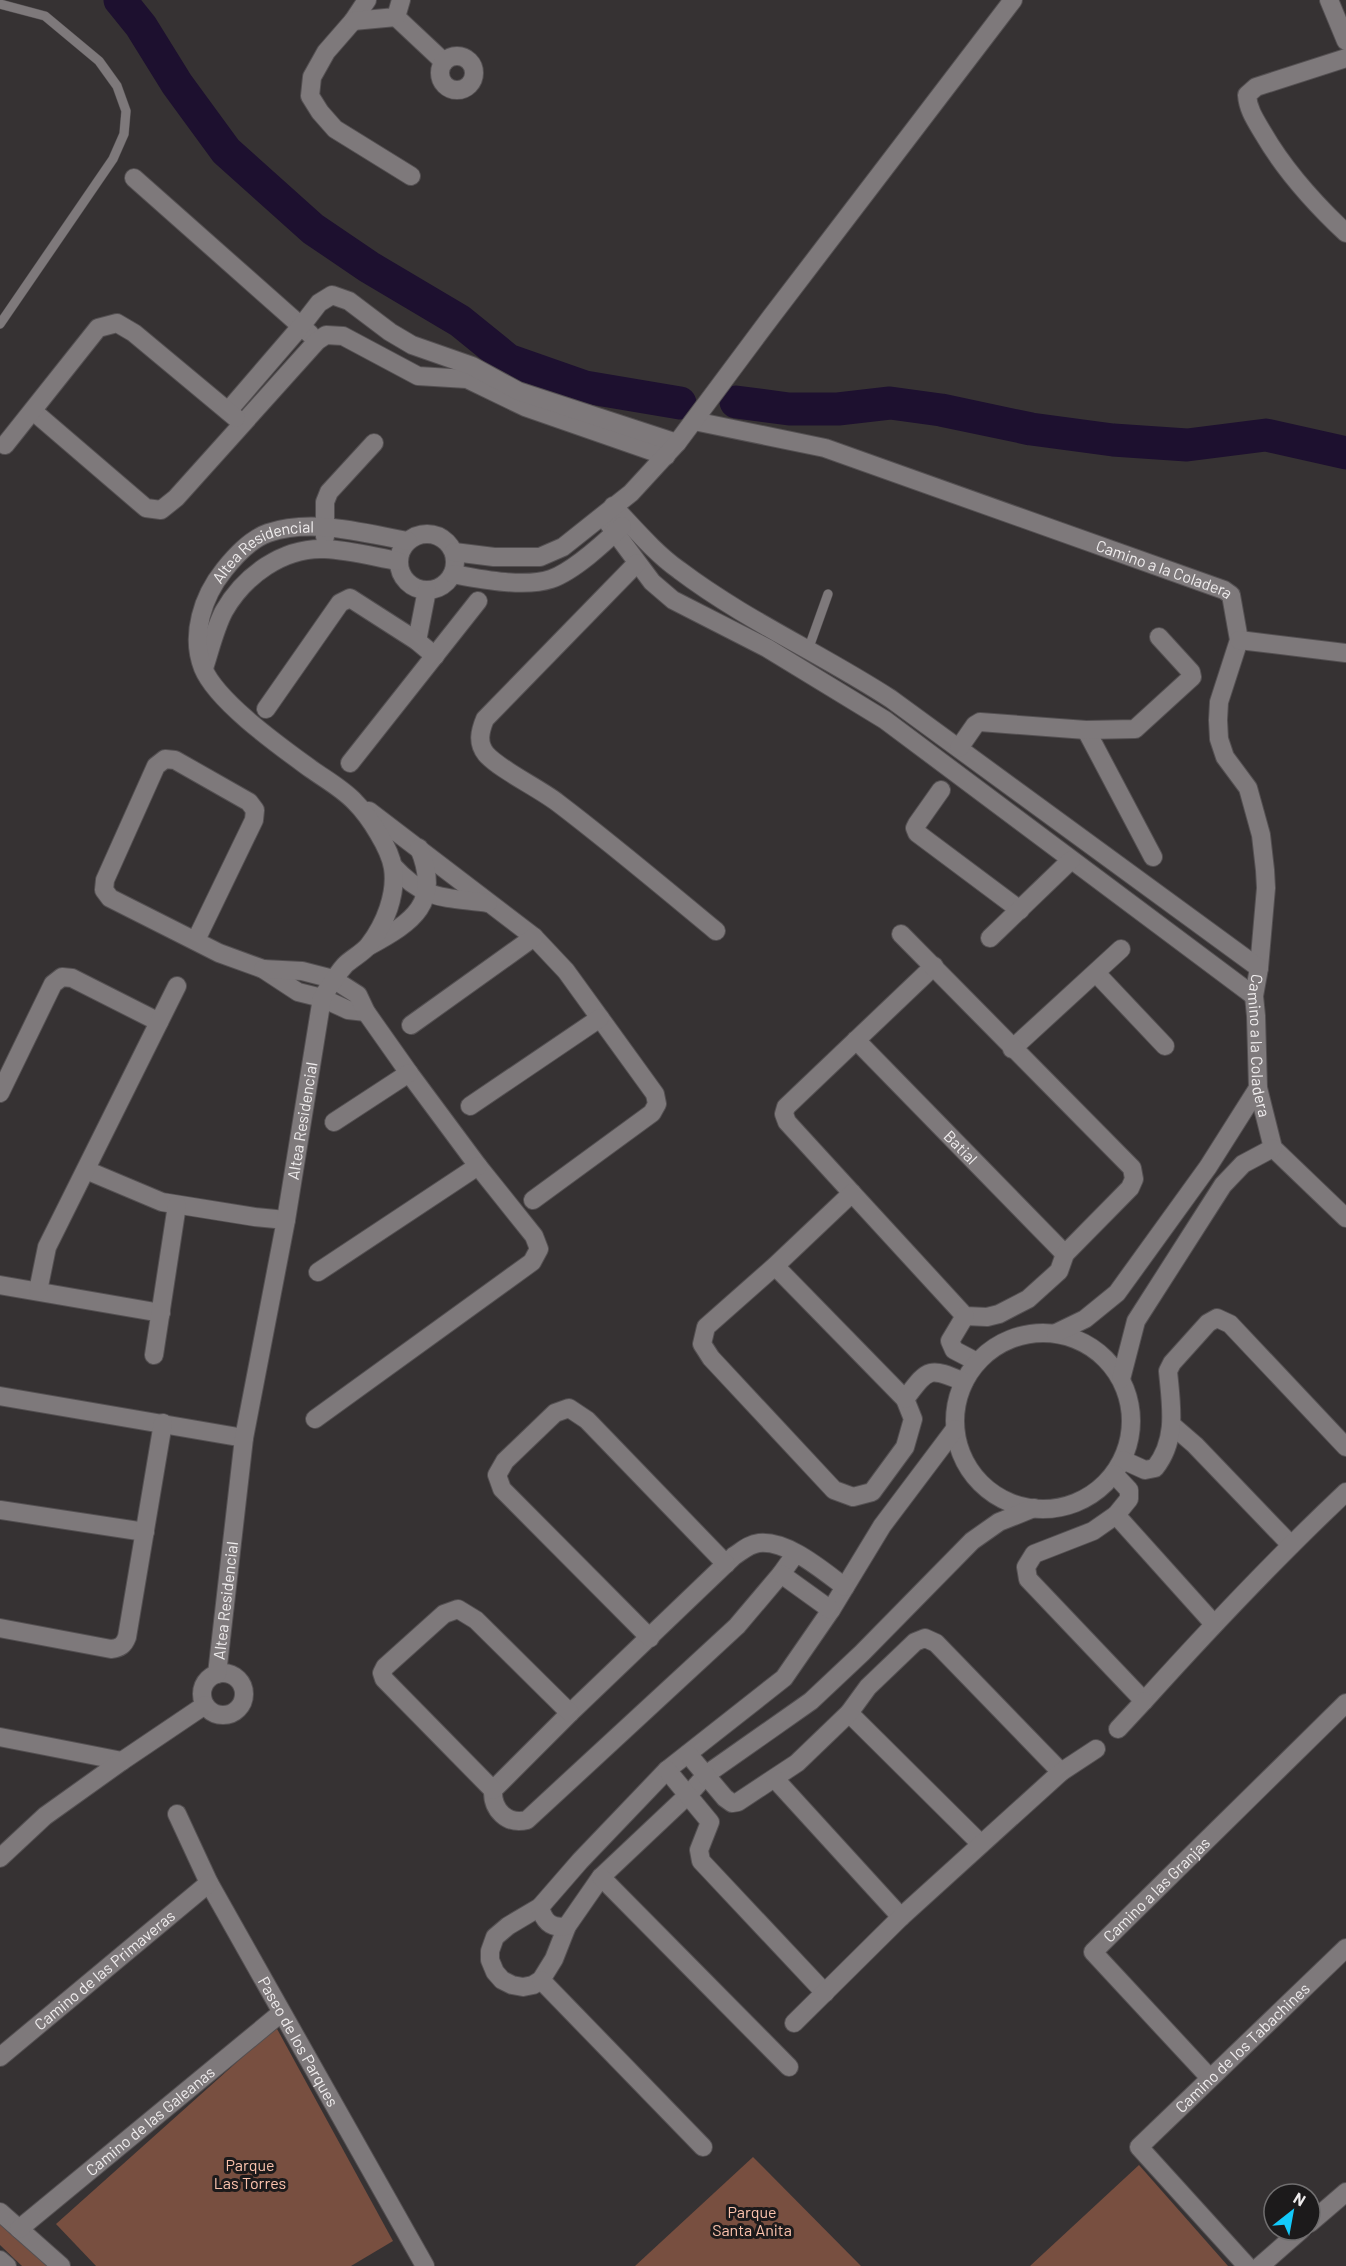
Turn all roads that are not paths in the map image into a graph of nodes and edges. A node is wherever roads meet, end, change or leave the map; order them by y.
1 (367, 0) edge
2 (1013, 0) edge
3 (1329, 0) edge
4 (0, 4) edge
5 (398, 9) edge
6 (353, 21) junction
7 (1346, 41) edge
8 (1346, 58) edge
9 (444, 62) dead end
10 (411, 176) dead end
11 (134, 178) dead end
12 (1346, 233) edge
13 (0, 324) edge
14 (302, 325) junction
15 (317, 341) junction
16 (33, 411) junction
17 (228, 411) junction
18 (694, 421) junction
19 (243, 423) junction
20 (374, 443) dead end
21 (5, 445) dead end
22 (672, 450) junction
23 (631, 493) junction
24 (608, 511) junction
25 (621, 526) junction
26 (325, 527) junction
27 (408, 541) junction
28 (325, 549) junction
29 (454, 552) junction
30 (398, 561) junction
31 (637, 563) junction
32 (453, 574) junction
33 (427, 590) junction
34 (828, 594) dead end
35 (478, 601) dead end
36 (776, 631) junction
37 (1159, 637) dead end
38 (1239, 640) junction
39 (417, 641) junction
40 (767, 648) junction
41 (808, 650) junction
42 (1346, 653) edge
43 (435, 656) junction
44 (204, 670) junction
45 (266, 709) dead end
46 (1086, 730) junction
47 (959, 748) junction
48 (350, 763) dead end
49 (941, 790) dead end
50 (355, 801) junction
51 (418, 847) junction
52 (1098, 852) junction
53 (1153, 857) dead end
54 (1078, 865) junction
55 (393, 866) junction
56 (426, 893) junction
57 (489, 903) junction
58 (1020, 910) junction
59 (716, 931) dead end
60 (901, 934) dead end
61 (534, 937) junction
62 (990, 938) dead end
63 (196, 940) junction
64 (369, 946) junction
65 (1121, 949) dead end
66 (934, 966) junction
67 (1259, 968) junction
68 (263, 969) junction
69 (1096, 973) junction
70 (333, 979) junction
71 (177, 986) dead end
72 (1254, 996) junction
73 (322, 998) junction
74 (366, 1012) junction
75 (600, 1018) junction
76 (159, 1022) junction
77 (411, 1025) dead end
78 (856, 1040) junction
79 (1165, 1046) dead end
80 (1012, 1049) junction
81 (409, 1073) junction
82 (1258, 1088) junction
83 (0, 1093) edge
84 (470, 1106) dead end
85 (334, 1122) dead end
86 (1273, 1148) junction
87 (478, 1166) junction
88 (86, 1170) junction
89 (852, 1194) junction
90 (533, 1200) dead end
91 (177, 1205) junction
92 (1346, 1218) edge
93 (286, 1220) junction
94 (1065, 1254) junction
95 (775, 1266) junction
96 (318, 1272) dead end
97 (0, 1285) edge
98 (38, 1291) junction
99 (161, 1313) junction
100 (965, 1316) junction
101 (1056, 1334) junction
102 (154, 1355) dead end
103 (977, 1362) junction
104 (1121, 1379) junction
105 (964, 1382) junction
106 (0, 1396) edge
107 (905, 1399) junction
108 (315, 1419) dead end
109 (164, 1423) junction
110 (1173, 1426) junction
111 (956, 1429) junction
112 (244, 1438) junction
113 (1346, 1447) edge
114 (1118, 1467) junction
115 (1346, 1492) edge
116 (1034, 1508) junction
117 (0, 1510) edge
118 (1116, 1515) junction
119 (145, 1532) junction
120 (1290, 1545) junction
121 (796, 1553) junction
122 (726, 1564) junction
123 (781, 1574) junction
124 (845, 1587) junction
125 (831, 1610) junction
126 (1214, 1624) junction
127 (0, 1628) edge
128 (650, 1638) junction
129 (217, 1674) junction
130 (1144, 1701) junction
131 (205, 1706) junction
132 (1344, 1708) edge
133 (570, 1713) junction
134 (849, 1713) junction
135 (1118, 1729) dead end
136 (0, 1737) edge
137 (1096, 1749) dead end
138 (688, 1754) junction
139 (122, 1761) junction
140 (668, 1770) junction
141 (1061, 1772) junction
142 (707, 1774) junction
143 (775, 1779) junction
144 (493, 1790) junction
145 (689, 1794) junction
146 (177, 1814) dead end
147 (981, 1844) junction
148 (0, 1858) edge
149 (601, 1877) junction
150 (209, 1883) junction
151 (540, 1907) junction
152 (901, 1917) junction
153 (567, 1926) junction
154 (1346, 1948) edge
155 (540, 1980) junction
156 (825, 1993) junction
157 (281, 2013) junction
158 (794, 2023) dead end
159 (0, 2057) edge
160 (789, 2067) dead end
161 (1210, 2078) junction
162 (703, 2146) dead end
163 (1346, 2192) edge
164 (0, 2212) edge
165 (1322, 2213) edge
166 (19, 2229) junction
167 (1288, 2242) edge
168 (0, 2260) edge
169 (420, 2264) edge
170 (7, 2266) edge
171 (61, 2266) edge
172 (1246, 2266) edge
173 (1260, 2266) edge

1 - 6 street
2 - 18 street
3 - 7 street
4 - 13 lane
5 - 6 street
5 - 9 street
6 - 10 street
8 - 12 street
11 - 14 street
14 - 15 street
14 - 17 street
14 - 22 street
15 - 19 street
15 - 22 street
16 - 17 street
16 - 19 street
16 - 21 street
17 - 19 street
18 - 22 street
18 - 38 street, Camino a la Coladera
20 - 26 street
22 - 23 street
23 - 24 street
23 - 25 street
24 - 25 street
24 - 29 street
25 - 31 street
25 - 32 street
25 - 36 street
26 - 27 street, Altea Residencial
26 - 28 street
26 - 44 street, Altea Residencial
27 - 29 street
27 - 30 street
28 - 30 street, Altea Residencial
28 - 44 street, Altea Residencial
29 - 32 street
30 - 33 street
31 - 40 street
31 - 59 street
32 - 33 street
33 - 39 street
34 - 41 lane
35 - 43 street
36 - 40 street
36 - 41 street
37 - 46 street
38 - 42 street
38 - 67 street, Camino a la Coladera
39 - 43 street
39 - 45 street
40 - 54 street
41 - 47 street
43 - 48 street
44 - 50 street, Altea Residencial
46 - 47 street
46 - 53 street
47 - 52 street
49 - 58 street
50 - 51 street
50 - 55 street, Altea Residencial
51 - 56 street
51 - 57 street
52 - 54 street
52 - 67 street
54 - 58 street
54 - 72 street
55 - 56 street
55 - 64 street, Altea Residencial
56 - 57 street
56 - 64 street
57 - 61 street
58 - 62 street
60 - 66 street
61 - 75 street
61 - 77 street
63 - 63 street
63 - 68 street
64 - 70 street, Altea Residencial
65 - 69 street
66 - 78 street
66 - 80 street
67 - 72 street, Camino a la Coladera
68 - 70 street
68 - 73 street
69 - 79 street
69 - 80 street
70 - 73 street, Altea Residencial
70 - 74 street
71 - 76 street
72 - 82 street, Camino a la Coladera
73 - 74 street
73 - 93 street, Altea Residencial
74 - 81 street
75 - 84 street
75 - 90 street
76 - 83 street
76 - 88 street
78 - 89 street
78 - 94 street, Batial
80 - 94 street
81 - 85 street
81 - 87 street
82 - 86 street, Camino a la Coladera
82 - 101 street
86 - 92 street
86 - 104 street
87 - 96 street
87 - 108 street
88 - 91 street
88 - 98 street
89 - 95 street
89 - 100 street
91 - 93 street
91 - 99 street
93 - 112 street, Altea Residencial
94 - 100 street
95 - 107 street
95 - 107 street
97 - 98 street
98 - 99 street
99 - 102 street
100 - 103 street
101 - 103 street
101 - 104 street
103 - 105 street
104 - 114 street
105 - 107 street
105 - 111 street
106 - 109 street
109 - 112 street
109 - 119 street
110 - 113 street
110 - 114 street
110 - 120 street
111 - 116 street
111 - 124 street
112 - 129 street, Altea Residencial
114 - 116 street
114 - 118 street
115 - 120 street
116 - 142 street
117 - 119 street
118 - 126 street
118 - 130 street
119 - 127 street
120 - 126 street
121 - 122 street
121 - 123 street
121 - 124 street
122 - 128 street
122 - 128 street
123 - 125 street
123 - 144 street
124 - 125 street
125 - 138 street
126 - 130 street
128 - 133 street
129 - 131 street
129 - 131 street
130 - 135 street
131 - 139 street
132 - 161 street, Camino a las Granjas
133 - 144 street
133 - 144 street
134 - 141 street
134 - 143 street
134 - 147 street
136 - 139 street
137 - 141 street
138 - 140 street
138 - 142 street
139 - 148 street
140 - 145 street
140 - 151 street
141 - 147 street
142 - 143 street
142 - 145 street
143 - 152 street
145 - 149 street
145 - 156 street
146 - 150 street, Paseo de los Parques
147 - 152 street
149 - 153 street
149 - 160 street
150 - 157 street, Paseo de los Parques
150 - 159 street, Camino de las Primaveras
151 - 153 street
151 - 155 street
152 - 156 street
153 - 155 street
154 - 161 street, Camino de los Tabachines
155 - 162 street
156 - 158 street
157 - 166 street, Camino de las Galeanas
157 - 169 street, Paseo de los Parques
161 - 172 street, Camino de los Tabachines
163 - 165 street
164 - 166 street
166 - 171 street
167 - 173 street
168 - 170 street

